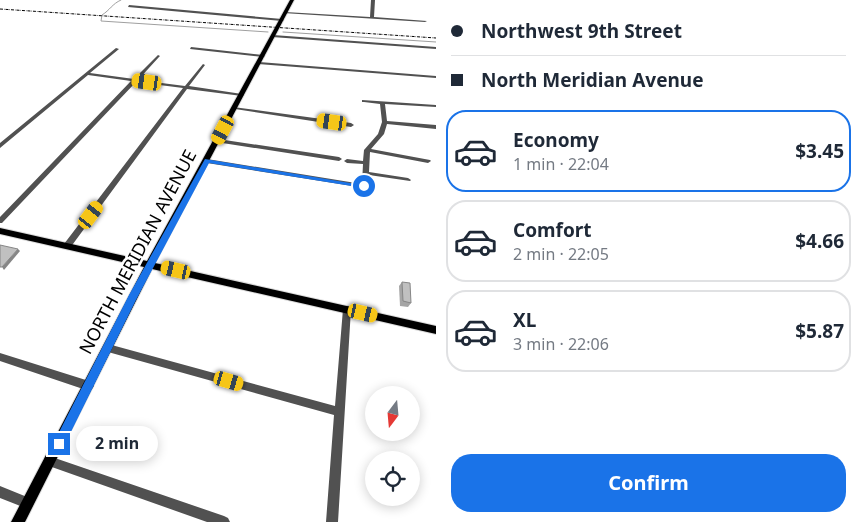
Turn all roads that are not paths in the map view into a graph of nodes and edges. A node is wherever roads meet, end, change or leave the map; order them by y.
1 (292, 0) edge
2 (374, 0) edge
3 (129, 6) dead end
4 (285, 13) junction
5 (372, 18) junction
6 (282, 20) junction
7 (424, 22) dead end
8 (273, 36) junction
9 (117, 48) dead end
10 (191, 48) dead end
11 (436, 48) edge
12 (158, 56) dead end
13 (263, 56) junction
14 (259, 63) junction
15 (203, 65) dead end
16 (87, 74) junction
17 (436, 77) edge
18 (135, 80) junction
19 (187, 87) junction
20 (242, 95) junction
21 (364, 101) dead end
22 (382, 104) junction
23 (436, 106) edge
24 (235, 108) junction
25 (385, 122) junction
26 (351, 125) dead end
27 (436, 127) edge
28 (218, 140) junction
29 (0, 146) edge
30 (367, 150) junction
31 (339, 159) dead end
32 (208, 160) junction
33 (347, 160) dead end
34 (428, 161) dead end
35 (366, 164) junction
36 (366, 173) junction
37 (408, 180) dead end
38 (0, 221) edge
39 (0, 231) edge
40 (67, 246) junction
41 (151, 264) junction
42 (347, 309) junction
43 (436, 330) edge
44 (108, 348) junction
45 (0, 357) edge
46 (89, 386) junction
47 (340, 412) junction
48 (49, 461) junction
49 (0, 492) edge
50 (28, 503) junction
51 (18, 522) edge
52 (224, 522) edge
53 (332, 522) edge

1 - 4 main road, NORTH MERIDIAN AVENUE
2 - 5 street
3 - 6 street
4 - 5 street
4 - 6 main road, NORTH MERIDIAN AVENUE
5 - 7 street
6 - 8 main road, NORTH MERIDIAN AVENUE
8 - 11 street
8 - 13 main road, NORTH MERIDIAN AVENUE
9 - 16 street
10 - 13 street
12 - 18 street
13 - 14 main road, NORTH MERIDIAN AVENUE
14 - 17 street
14 - 20 main road, NORTH MERIDIAN AVENUE
15 - 19 street
16 - 18 street
16 - 29 street
18 - 19 street
18 - 38 street
19 - 20 street
19 - 40 street
20 - 24 main road, NORTH MERIDIAN AVENUE
21 - 22 street
22 - 23 street
22 - 25 street
24 - 26 street
24 - 28 main road, NORTH MERIDIAN AVENUE
25 - 27 street
25 - 30 street
28 - 31 street
28 - 32 main road, NORTH MERIDIAN AVENUE
30 - 34 street
30 - 35 street
32 - 36 street
32 - 41 main road, NORTH MERIDIAN AVENUE
33 - 35 street
35 - 36 street
36 - 37 street
39 - 40 main road
40 - 41 main road
41 - 42 main road
41 - 44 main road, NORTH MERIDIAN AVENUE
42 - 43 main road
42 - 47 street
44 - 46 main road, NORTH MERIDIAN AVENUE
44 - 47 street
45 - 46 street
46 - 48 main road, NORTH MERIDIAN AVENUE
47 - 53 street
48 - 50 main road, NORTH MERIDIAN AVENUE
48 - 52 street
49 - 50 street
50 - 51 main road, NORTH MERIDIAN AVENUE

